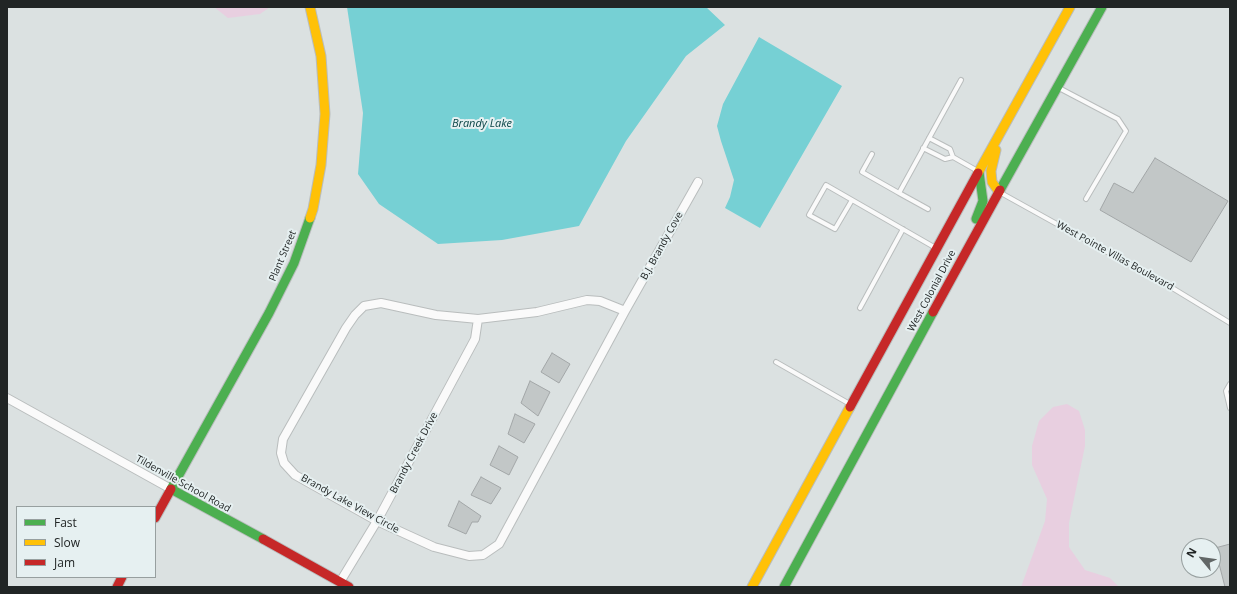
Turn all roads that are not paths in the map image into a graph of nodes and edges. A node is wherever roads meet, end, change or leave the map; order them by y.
1 (310, 7) edge
2 (1070, 7) edge
3 (1102, 7) edge
4 (960, 80) dead end
5 (1057, 87) junction
6 (1000, 133) junction
7 (929, 138) junction
8 (923, 148) junction
9 (872, 154) dead end
10 (953, 157) junction
11 (979, 172) junction
12 (698, 182) dead end
13 (999, 192) junction
14 (899, 193) junction
15 (1086, 199) dead end
16 (852, 200) junction
17 (928, 209) dead end
18 (903, 229) junction
19 (936, 248) junction
20 (956, 270) junction
21 (860, 308) dead end
22 (625, 311) junction
23 (478, 319) junction
24 (1230, 323) edge
25 (776, 362) dead end
26 (1230, 384) edge
27 (7, 398) edge
28 (852, 405) junction
29 (1230, 408) edge
30 (170, 489) junction
31 (156, 516) edge
32 (377, 521) junction
33 (122, 578) edge
34 (340, 582) junction
35 (787, 584) edge
36 (117, 587) edge
37 (349, 587) edge
38 (752, 587) edge

1 - 30 main road, Plant Street
2 - 6 main road, West Colonial Drive
3 - 5 main road, West Colonial Drive
4 - 7 lane
5 - 13 main road, West Colonial Drive
5 - 15 lane
6 - 11 main road, West Colonial Drive
6 - 13 main road
7 - 8 lane
7 - 10 lane
8 - 10 lane
8 - 14 lane
9 - 14 lane
10 - 11 lane
11 - 19 main road, West Colonial Drive
11 - 20 main road
12 - 22 street, B.J. Brandy Cove
13 - 20 main road, West Colonial Drive
13 - 24 lane, West Pointe Villas Boulevard
14 - 17 lane
16 - 16 lane
16 - 18 lane
18 - 19 lane
18 - 21 lane
19 - 28 main road, West Colonial Drive
20 - 35 main road, West Colonial Drive
22 - 23 street, Brandy Lake View Circle
22 - 32 street, Brandy Lake View Circle
23 - 32 street, Brandy Creek Drive
23 - 32 street, Brandy Lake View Circle
25 - 28 lane
26 - 29 lane
27 - 30 street, Tildenville School Road
28 - 38 main road, West Colonial Drive
30 - 31 main road, Plant Street
30 - 34 main road, Tildenville School Road
32 - 34 street, Brandy Creek Drive
33 - 36 main road
34 - 37 main road, Tildenville School Road

